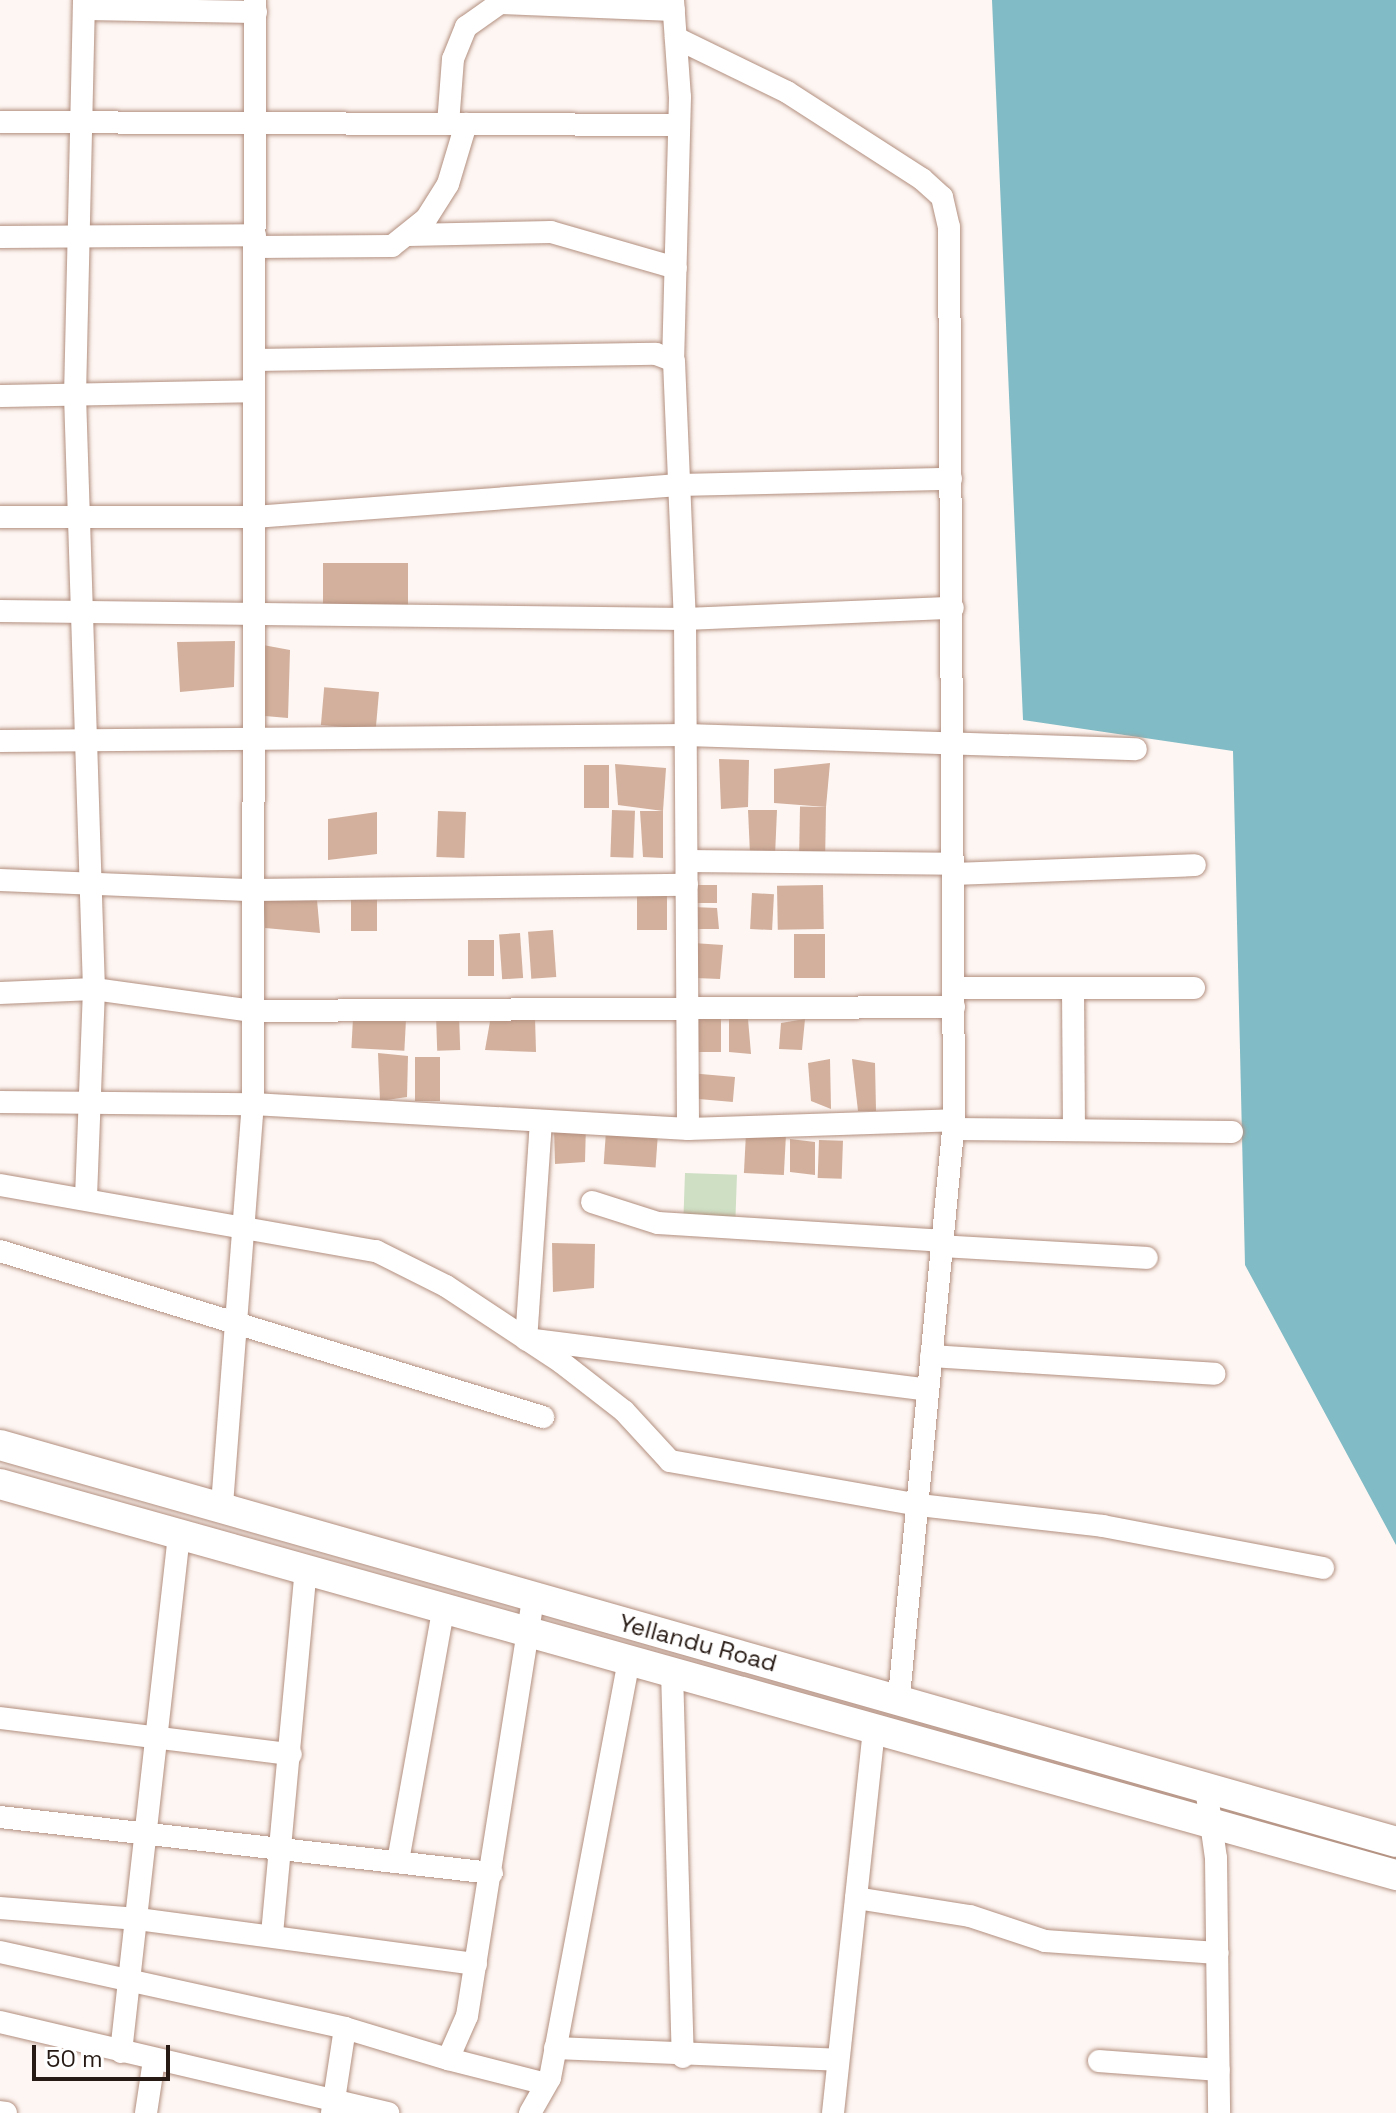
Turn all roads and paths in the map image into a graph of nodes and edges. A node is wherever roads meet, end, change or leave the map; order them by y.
1 (555, 3) edge
2 (84, 4) edge
3 (673, 5) edge
4 (255, 6) edge
5 (676, 38) junction
6 (81, 120) junction
7 (0, 122) edge
8 (256, 123) junction
9 (457, 124) junction
10 (679, 125) junction
11 (409, 235) junction
12 (0, 237) edge
13 (78, 237) junction
14 (255, 241) junction
15 (676, 268) junction
16 (255, 360) junction
17 (673, 361) junction
18 (254, 391) junction
19 (75, 395) junction
20 (0, 396) edge
21 (951, 479) junction
22 (679, 485) junction
23 (0, 517) edge
24 (78, 517) junction
25 (254, 517) junction
26 (953, 608) junction
27 (0, 611) edge
28 (82, 612) junction
29 (254, 614) junction
30 (685, 619) junction
31 (686, 735) junction
32 (0, 741) edge
33 (81, 741) junction
34 (253, 741) junction
35 (953, 747) junction
36 (1136, 749) dead end
37 (687, 861) junction
38 (1195, 865) dead end
39 (953, 869) junction
40 (0, 880) edge
41 (88, 884) junction
42 (687, 885) junction
43 (253, 890) junction
44 (1073, 988) junction
45 (1194, 988) dead end
46 (94, 989) junction
47 (0, 993) edge
48 (954, 998) junction
49 (687, 1010) junction
50 (252, 1011) junction
51 (0, 1102) edge
52 (90, 1104) junction
53 (253, 1104) junction
54 (541, 1121) junction
55 (953, 1124) junction
56 (688, 1129) junction
57 (1074, 1130) junction
58 (1232, 1132) dead end
59 (0, 1185) edge
60 (86, 1198) junction
61 (592, 1202) dead end
62 (245, 1223) junction
63 (941, 1243) junction
64 (0, 1251) edge
65 (1147, 1258) dead end
66 (231, 1317) junction
67 (526, 1339) junction
68 (931, 1356) junction
69 (1214, 1374) dead end
70 (928, 1390) junction
71 (543, 1417) dead end
72 (0, 1445) edge
73 (0, 1484) edge
74 (222, 1505) junction
75 (919, 1505) junction
76 (179, 1535) junction
77 (1323, 1568) dead end
78 (306, 1570) junction
79 (533, 1599) junction
80 (443, 1610) junction
81 (527, 1635) junction
82 (629, 1658) junction
83 (672, 1671) junction
84 (899, 1697) junction
85 (0, 1718) edge
86 (874, 1728) junction
87 (159, 1741) junction
88 (291, 1754) junction
89 (1206, 1788) junction
90 (0, 1817) edge
91 (1210, 1820) junction
92 (149, 1829) junction
93 (1396, 1842) edge
94 (281, 1845) junction
95 (398, 1861) junction
96 (492, 1873) junction
97 (1396, 1875) edge
98 (856, 1898) junction
99 (0, 1908) edge
100 (138, 1919) junction
101 (272, 1934) junction
102 (0, 1952) edge
103 (1218, 1953) junction
104 (476, 1964) junction
105 (130, 1981) junction
106 (0, 2022) edge
107 (345, 2028) junction
108 (555, 2048) junction
109 (121, 2052) junction
110 (683, 2057) junction
111 (448, 2059) junction
112 (154, 2060) junction
113 (838, 2060) junction
114 (1099, 2061) dead end
115 (1219, 2070) junction
116 (546, 2084) junction
117 (332, 2109) edge
118 (146, 2113) edge
119 (388, 2113) edge
120 (530, 2113) edge
121 (833, 2113) edge
122 (1219, 2113) edge

1 - 3 street
1 - 9 street
2 - 4 street
2 - 6 street
3 - 5 street
4 - 8 street
5 - 10 street
5 - 21 street
6 - 7 street
6 - 8 street
6 - 13 street
8 - 9 street
8 - 14 street
9 - 10 street
9 - 11 street
10 - 15 street
11 - 14 street
11 - 15 street
12 - 13 street
13 - 14 street
13 - 19 street
14 - 16 street
15 - 17 street
16 - 17 street
16 - 18 street
17 - 22 street
18 - 19 street
18 - 25 street
19 - 20 street
19 - 24 street
21 - 22 street
21 - 26 street
22 - 25 street
22 - 30 street
23 - 24 street
24 - 25 street
24 - 28 street
25 - 29 street
26 - 30 street
26 - 35 street
27 - 28 street
28 - 29 street
28 - 33 street
29 - 30 street
29 - 34 street
30 - 31 street
31 - 34 street
31 - 35 street
31 - 37 street
32 - 33 street
33 - 34 street
33 - 41 street
34 - 43 street
35 - 36 street
35 - 39 street
37 - 39 street
37 - 42 street
38 - 39 street
39 - 48 street
40 - 41 street
41 - 43 street
41 - 46 street
42 - 43 street
42 - 49 street
43 - 50 street
44 - 45 street
44 - 48 street
44 - 57 street
46 - 47 street
46 - 50 street
46 - 52 street
48 - 49 street
48 - 55 street
49 - 50 street
49 - 56 street
50 - 53 street
51 - 52 street
52 - 53 street
52 - 60 street
53 - 54 street
53 - 62 street
54 - 56 street
54 - 67 street
55 - 56 street
55 - 57 street
55 - 63 street
57 - 58 street
59 - 60 street
60 - 62 street
61 - 63 street
62 - 66 street
62 - 67 street
63 - 65 street
63 - 68 street
64 - 66 street
66 - 71 street
66 - 74 street
67 - 70 street
67 - 75 street
68 - 69 street
68 - 70 street
70 - 75 street
72 - 74 main road, Yellandu Road
73 - 76 main road, Yellandu Road
74 - 79 main road, Yellandu Road
75 - 77 street
75 - 84 street
76 - 78 main road, Yellandu Road
76 - 87 street
78 - 80 main road, Yellandu Road
78 - 88 street
79 - 81 street
79 - 84 main road, Yellandu Road
80 - 81 main road, Yellandu Road
80 - 95 street
81 - 82 main road, Yellandu Road
81 - 96 street
82 - 83 main road, Yellandu Road
82 - 108 street
83 - 86 main road, Yellandu Road
83 - 110 street
84 - 89 main road, Yellandu Road
85 - 87 street
86 - 91 main road, Yellandu Road
86 - 98 street
87 - 88 street
87 - 92 street
88 - 94 street
89 - 91 street
89 - 93 main road, Yellandu Road
90 - 92 street
91 - 97 main road, Yellandu Road
91 - 103 street
92 - 94 street
92 - 100 street
94 - 95 street
94 - 101 street
95 - 96 street
96 - 104 street
98 - 103 street
98 - 113 street
99 - 100 street
100 - 101 street
100 - 105 street
101 - 104 street
102 - 105 street
103 - 115 street
104 - 111 street
105 - 107 street
105 - 109 street
106 - 109 street
107 - 111 street
107 - 117 street
108 - 110 street
108 - 116 street
109 - 112 street
110 - 113 street
111 - 116 street
112 - 117 street
112 - 118 street
113 - 121 street
114 - 115 street
115 - 122 street
116 - 120 street
117 - 119 street

